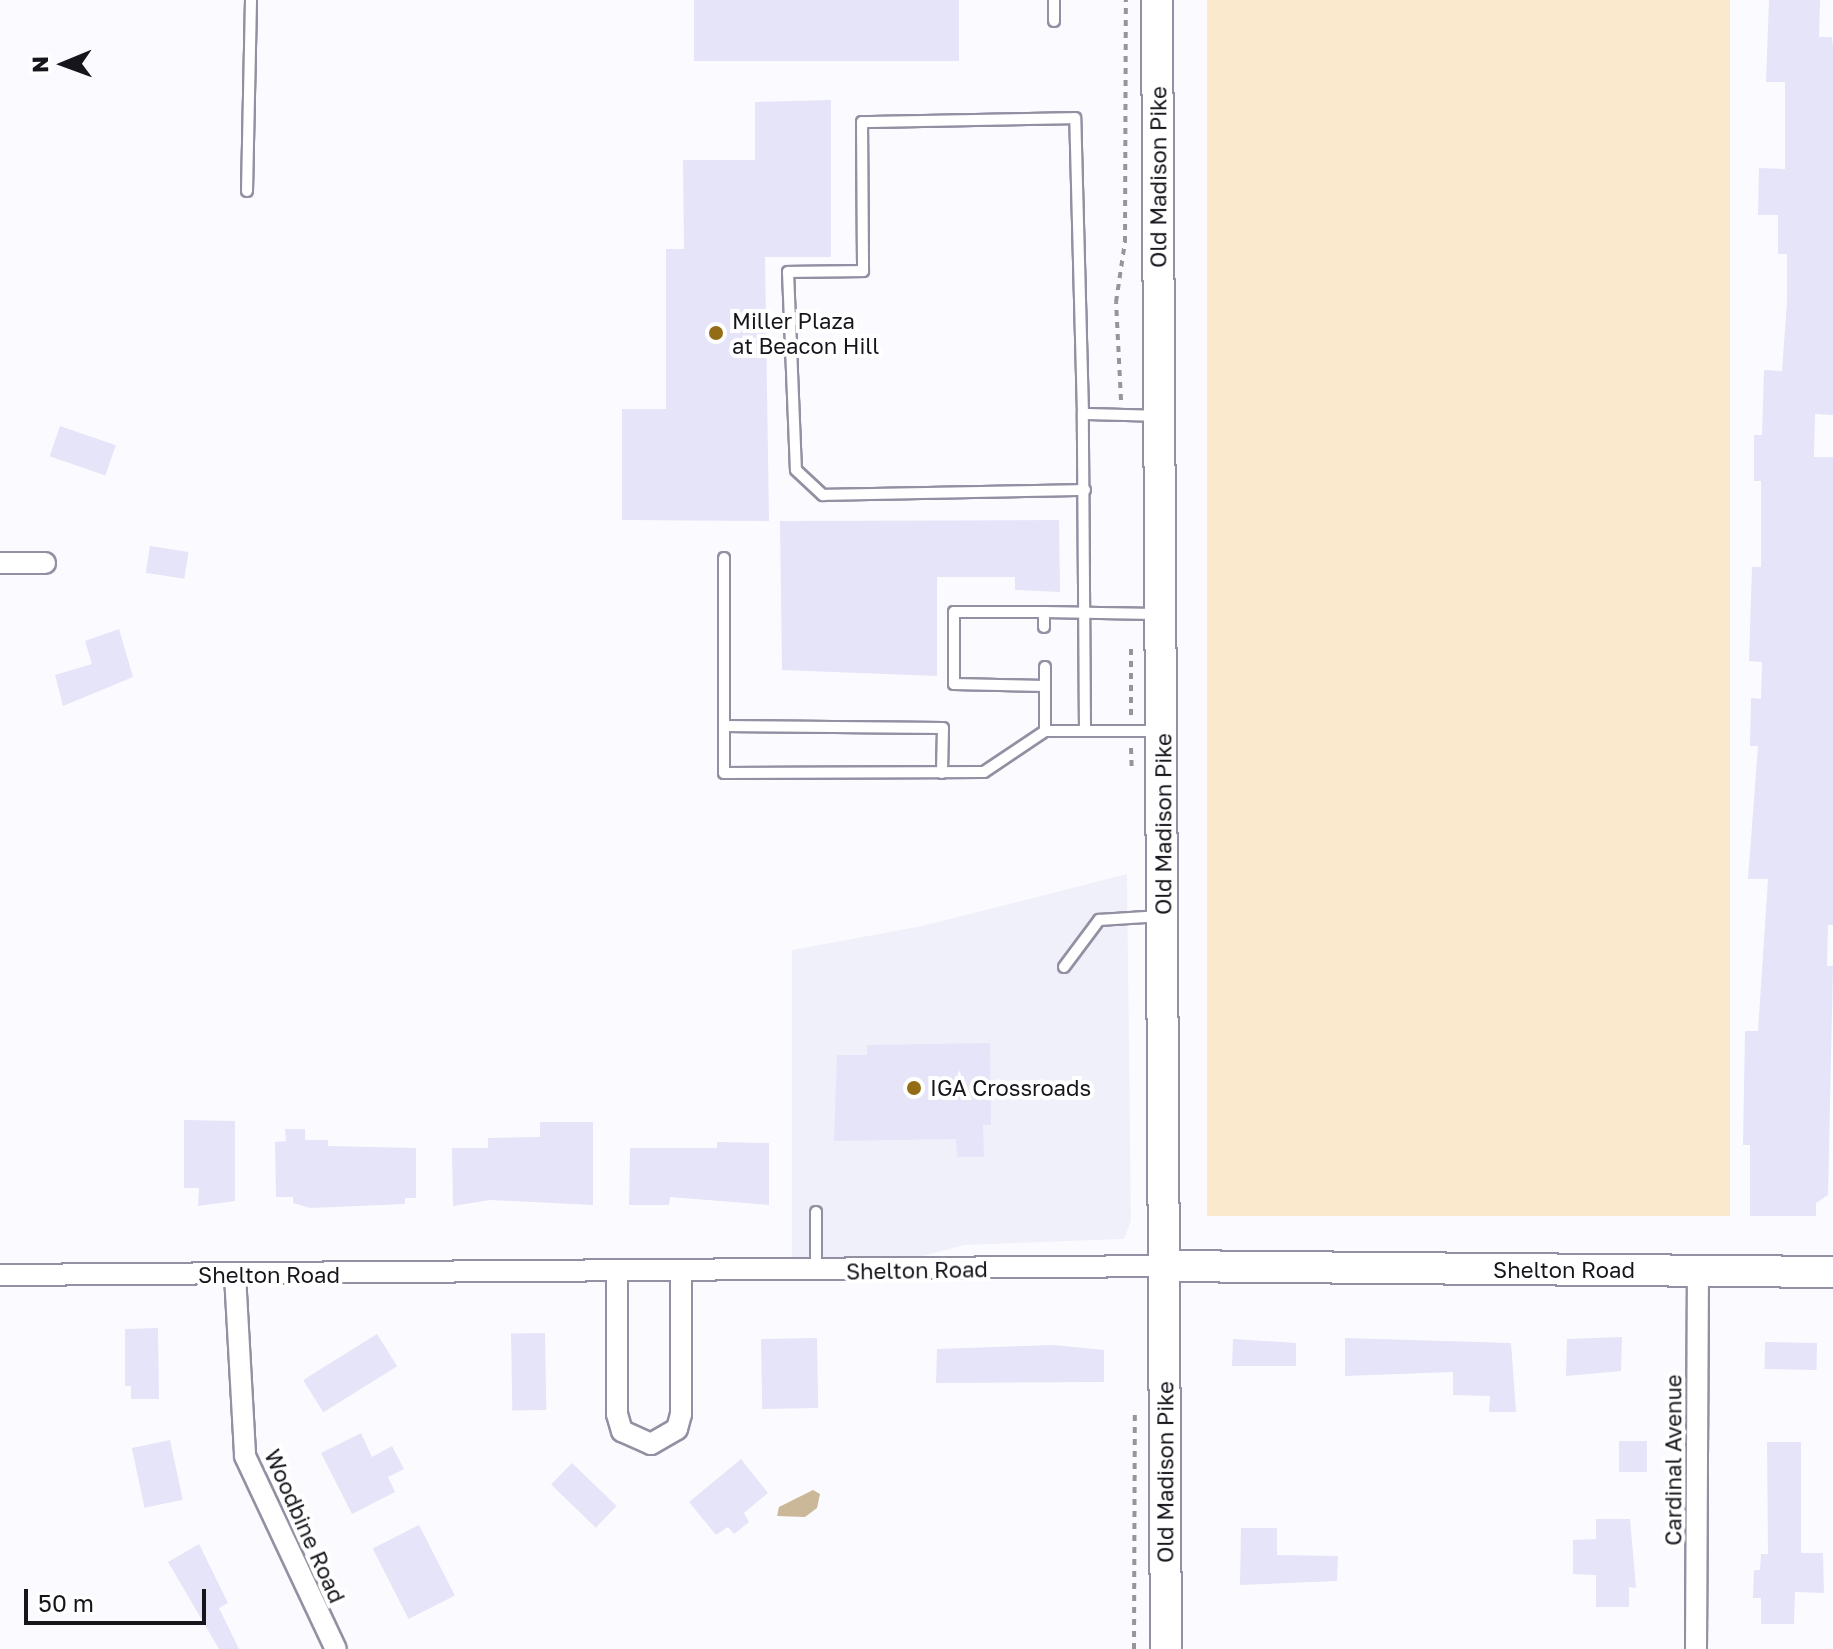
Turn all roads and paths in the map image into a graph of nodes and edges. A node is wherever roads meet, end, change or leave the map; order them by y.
1 (251, 0) edge
2 (1054, 0) edge
3 (1126, 0) edge
4 (1157, 0) edge
5 (1054, 21) dead end
6 (247, 191) dead end
7 (1118, 392) dead end
8 (1083, 414) junction
9 (1159, 416) junction
10 (1085, 490) junction
11 (724, 558) dead end
12 (0, 563) edge
13 (45, 563) dead end
14 (1044, 612) junction
15 (1086, 613) junction
16 (1162, 614) junction
17 (1044, 627) dead end
18 (1045, 667) dead end
19 (1045, 686) junction
20 (724, 726) junction
21 (1045, 731) junction
22 (1085, 731) junction
23 (1163, 731) junction
24 (942, 773) junction
25 (1163, 916) junction
26 (1064, 967) dead end
27 (816, 1212) dead end
28 (1163, 1266) junction
29 (816, 1271) junction
30 (1698, 1271) junction
31 (1833, 1272) edge
32 (681, 1274) junction
33 (0, 1275) edge
34 (235, 1275) junction
35 (617, 1275) junction
36 (1135, 1411) dead end
37 (336, 1649) edge
38 (1134, 1649) edge
39 (1166, 1649) edge
40 (1696, 1649) edge

1 - 6 lane
2 - 5 lane
3 - 7 path
4 - 9 main road, Old Madison Pike
8 - 9 lane
8 - 10 lane
8 - 10 lane
9 - 16 main road, Old Madison Pike
10 - 15 lane
11 - 20 lane
12 - 13 street
14 - 15 lane
14 - 17 lane
14 - 19 lane
15 - 16 lane
15 - 22 lane
16 - 23 main road, Old Madison Pike
18 - 19 lane
19 - 21 lane
20 - 24 lane
20 - 24 lane
21 - 22 lane
21 - 24 lane
22 - 23 lane
23 - 25 main road, Old Madison Pike
25 - 26 lane
25 - 28 main road, Old Madison Pike
27 - 29 lane
28 - 29 street, Shelton Road
28 - 30 main road, Shelton Road
28 - 39 main road, Old Madison Pike
29 - 32 street, Shelton Road
30 - 31 main road, Shelton Road
30 - 40 street, Cardinal Avenue
32 - 35 street, Shelton Road
32 - 35 street
33 - 34 street, Shelton Road
34 - 35 street, Shelton Road
34 - 37 street, Woodbine Road
36 - 38 path

